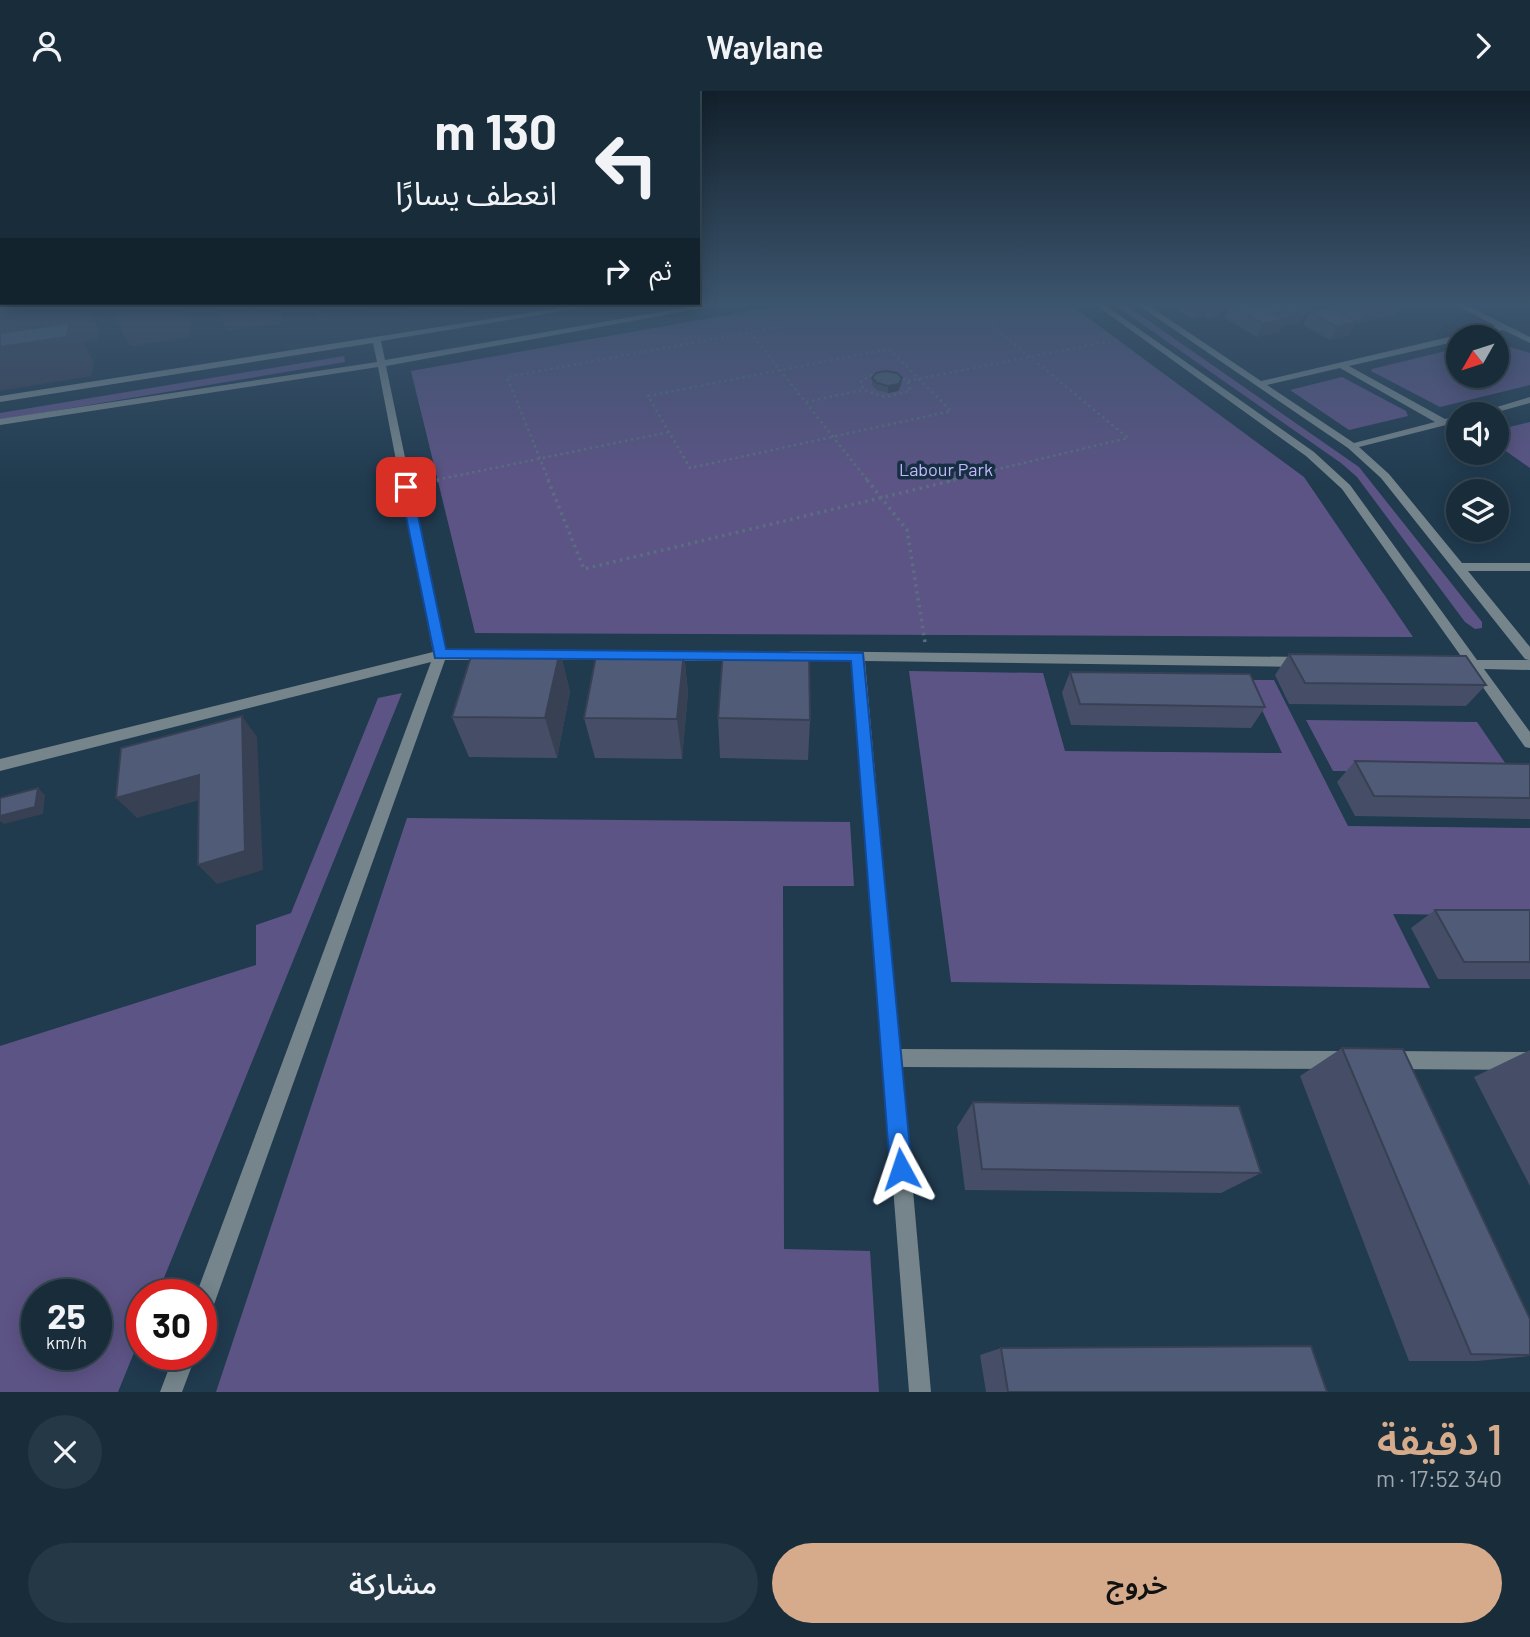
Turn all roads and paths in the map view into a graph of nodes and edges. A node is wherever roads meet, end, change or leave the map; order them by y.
1 (236, 364) edge
2 (380, 364) joint
3 (579, 364) edge
4 (775, 364) edge
5 (813, 364) edge
6 (903, 364) edge
7 (992, 364) edge
8 (1039, 364) edge
9 (1183, 364) edge
10 (1230, 364) edge
11 (1347, 364) edge
12 (1341, 365) junction
13 (780, 370) junction
14 (918, 379) junction
15 (908, 381) junction
16 (1260, 384) junction
17 (863, 390) junction
18 (0, 400) edge
19 (1530, 401) edge
20 (806, 402) junction
21 (1509, 406) edge
22 (0, 422) edge
23 (1444, 423) joint
24 (669, 432) junction
25 (834, 437) junction
26 (1352, 446) junction
27 (540, 459) junction
28 (406, 487) junction
29 (881, 497) junction
30 (1459, 567) junction
31 (1530, 567) edge
32 (440, 655) junction
33 (510, 655) edge
34 (524, 655) edge
35 (621, 655) edge
36 (649, 655) edge
37 (746, 656) edge
38 (774, 656) edge
39 (858, 656) junction
40 (1530, 656) edge
41 (927, 657) junction
42 (1310, 662) edge
43 (1447, 664) edge
44 (1474, 664) junction
45 (1530, 665) edge
46 (1530, 743) edge
47 (0, 765) edge
48 (892, 1058) junction
49 (1530, 1061) edge
50 (212, 1279) edge
51 (180, 1370) edge
52 (172, 1392) edge
53 (920, 1392) edge

1 - 18 street
2 - 22 street
2 - 28 street
3 - 27 path
4 - 13 path
5 - 13 path
6 - 14 path
7 - 14 path
8 - 29 path
9 - 44 street
10 - 16 street
11 - 12 street
12 - 16 street
12 - 23 street
13 - 20 path
13 - 24 path
14 - 15 path
14 - 25 path
15 - 17 path
15 - 17 path
16 - 26 street
17 - 20 path
19 - 21 street
20 - 25 path
23 - 26 street
24 - 25 path
24 - 27 path
25 - 29 path
26 - 30 street
27 - 28 path
27 - 29 path
28 - 32 street
29 - 41 path
30 - 31 street
30 - 40 street
32 - 33 street
32 - 47 street
32 - 50 street
34 - 35 street
36 - 37 street
38 - 39 street
39 - 41 street
39 - 48 street
41 - 42 street
43 - 44 street
44 - 45 street
44 - 46 street
48 - 49 street
48 - 53 street
51 - 52 street

